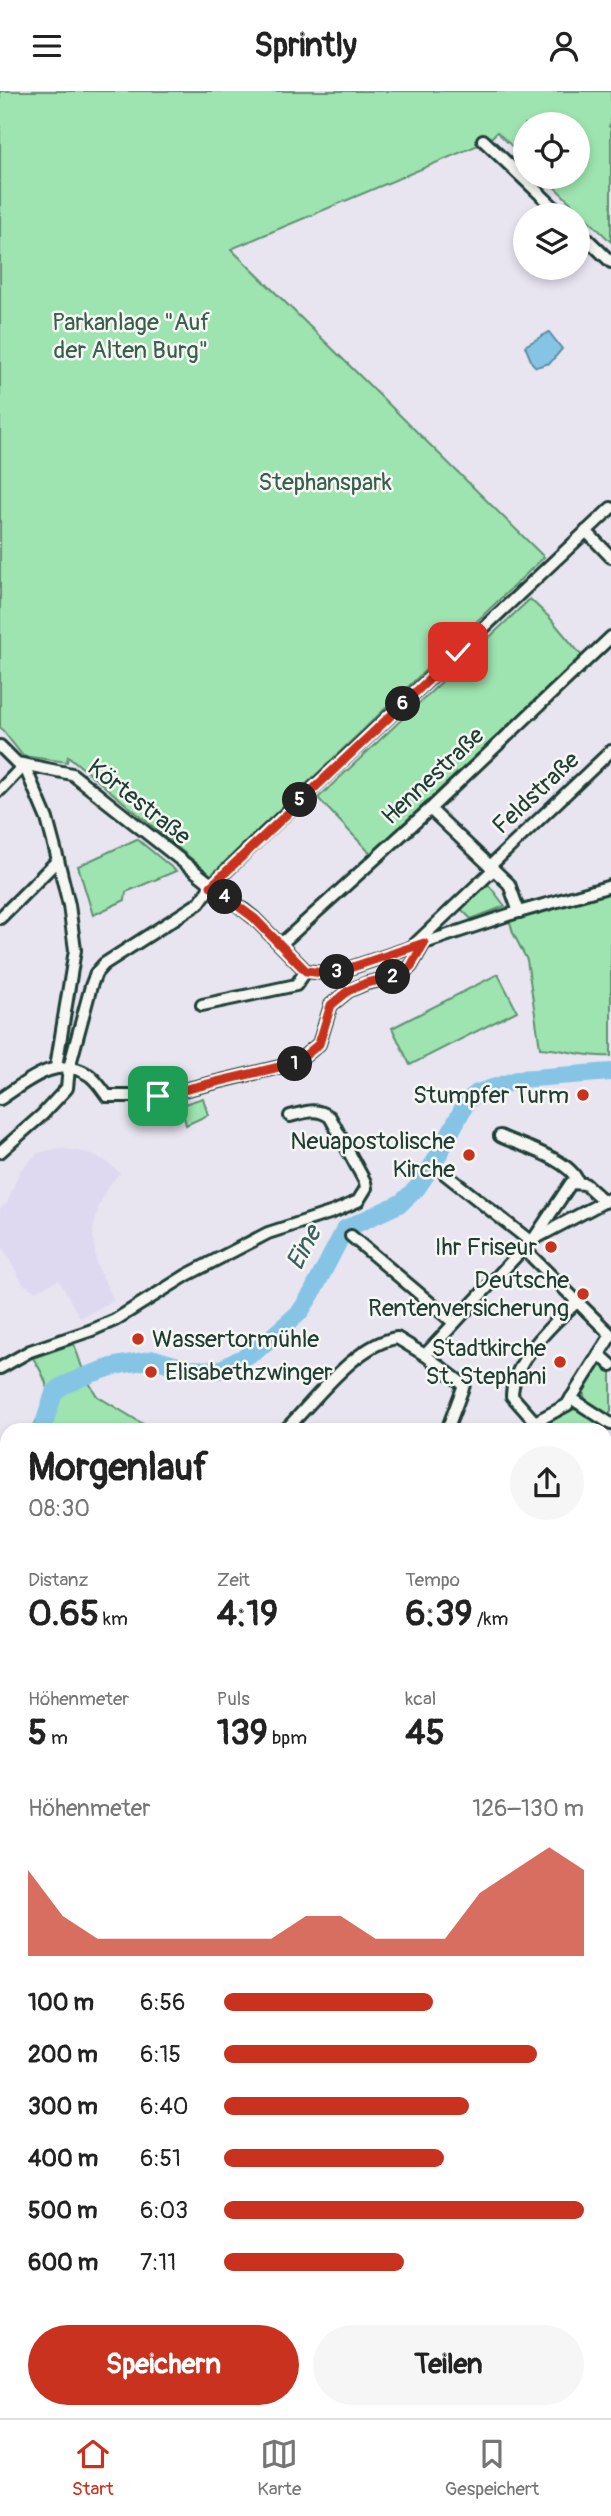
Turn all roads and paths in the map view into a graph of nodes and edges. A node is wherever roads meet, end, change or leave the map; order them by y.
1 (483, 140) dead end
2 (549, 203) edge
3 (590, 242) edge
4 (611, 262) edge
5 (611, 508) edge
6 (586, 531) junction
7 (611, 557) edge
8 (610, 639) edge
9 (0, 746) edge
10 (611, 751) edge
11 (24, 765) junction
12 (0, 790) edge
13 (430, 809) junction
14 (58, 859) junction
15 (492, 868) junction
16 (211, 886) junction
17 (611, 886) edge
18 (519, 912) junction
19 (0, 918) edge
20 (281, 944) junction
21 (419, 944) junction
22 (306, 971) junction
23 (202, 1005) dead end
24 (56, 1067) junction
25 (69, 1068) junction
26 (0, 1099) edge
27 (290, 1116) dead end
28 (500, 1136) dead end
29 (0, 1152) edge
30 (445, 1174) dead end
31 (578, 1182) junction
32 (608, 1200) edge
33 (351, 1236) dead end
34 (529, 1243) junction
35 (577, 1302) junction
36 (454, 1323) junction
37 (611, 1335) edge
38 (599, 1354) junction
39 (425, 1355) junction
40 (611, 1365) edge
41 (0, 1368) edge
42 (571, 1398) junction
43 (292, 1423) edge
44 (450, 1423) edge
45 (534, 1423) edge
46 (540, 1423) edge
47 (609, 1423) edge

1 - 2 street
3 - 4 street
5 - 6 street
6 - 7 street
6 - 16 street
8 - 13 street, Hennestraße
9 - 11 street, Körtestraße
10 - 15 street, Feldstraße
11 - 12 street
11 - 14 street
11 - 16 street, Körtestraße
13 - 15 street
13 - 20 street, Hennestraße
14 - 19 street
14 - 24 street
15 - 18 street
15 - 21 street, Feldstraße
16 - 20 street, Körtestraße
16 - 25 street
17 - 18 street
18 - 21 street
20 - 22 street, Körtestraße
21 - 22 street
21 - 25 street
22 - 23 street
24 - 25 street
24 - 26 street
25 - 29 street
27 - 41 street
28 - 31 street
30 - 34 street
31 - 32 street
31 - 34 street
32 - 34 street
33 - 36 street
34 - 35 street
34 - 36 street
35 - 37 street
35 - 45 street
36 - 39 street
37 - 38 street
38 - 40 street
38 - 42 street
39 - 43 street
39 - 44 street
42 - 46 street
42 - 47 street

